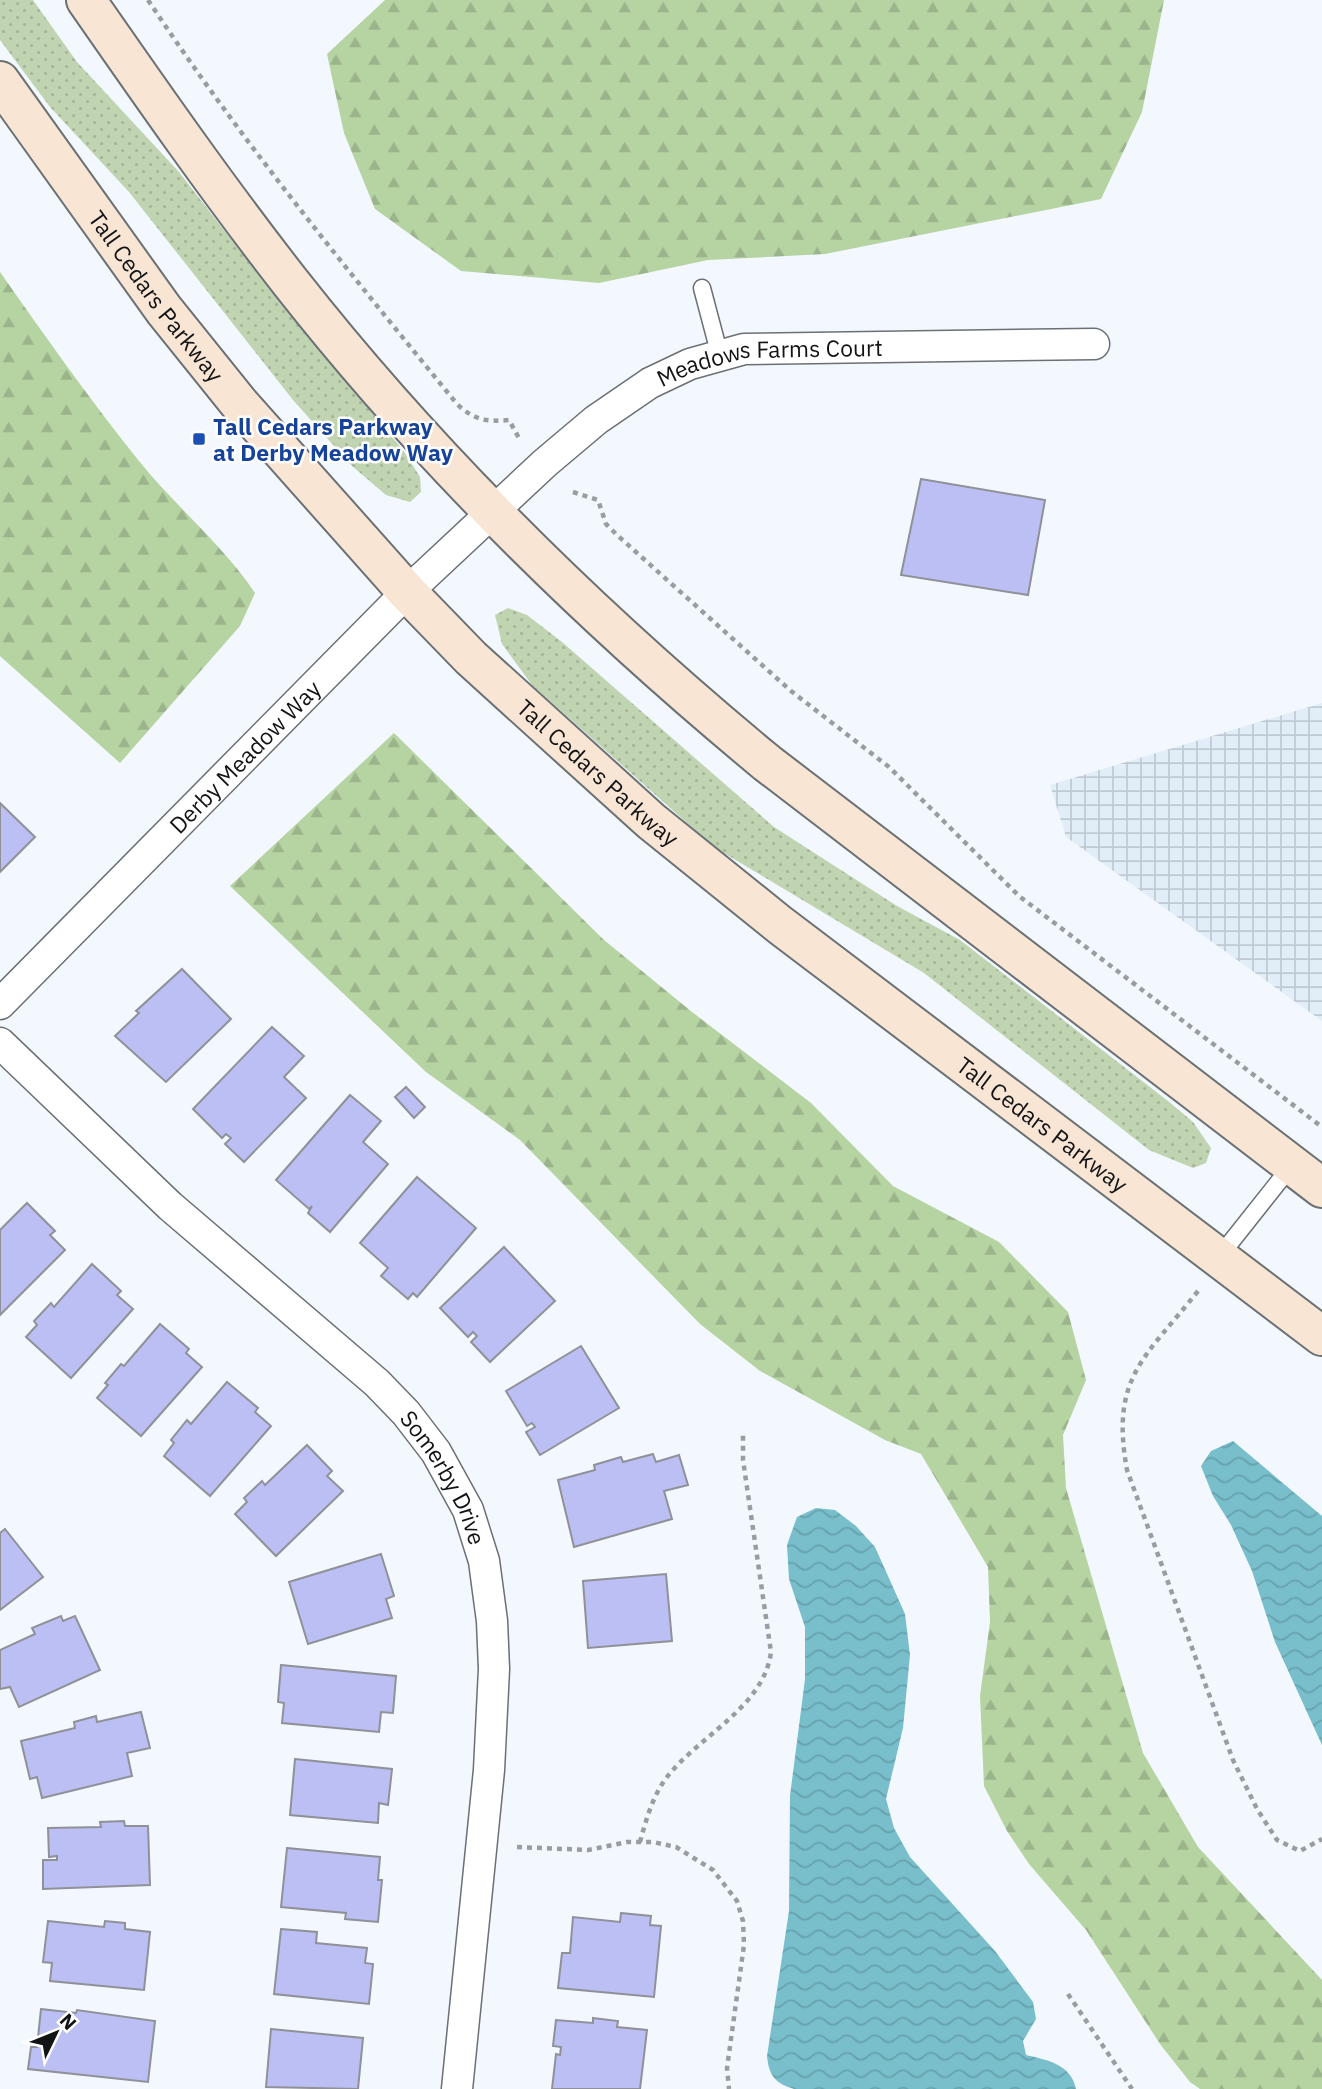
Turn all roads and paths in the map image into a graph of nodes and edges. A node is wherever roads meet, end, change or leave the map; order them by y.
1 (86, 0) edge
2 (148, 0) edge
3 (0, 80) edge
4 (702, 288) dead end
5 (1094, 344) dead end
6 (720, 356) junction
7 (520, 440) dead end
8 (573, 492) dead end
9 (492, 512) junction
10 (407, 592) junction
11 (0, 1004) edge
12 (0, 1043) edge
13 (1322, 1127) edge
14 (1292, 1165) junction
15 (1322, 1188) edge
16 (1219, 1257) junction
17 (1322, 1336) edge
18 (743, 1434) dead end
19 (1322, 1839) edge
20 (640, 1842) junction
21 (481, 1843) junction
22 (1068, 1994) dead end
23 (457, 2089) edge
24 (729, 2089) edge
25 (1132, 2089) edge

1 - 9 main road
2 - 7 path
3 - 10 main road, Tall Cedars Parkway
4 - 6 lane
5 - 6 street, Meadows Farms Court
6 - 9 street, Meadows Farms Court
8 - 13 path
9 - 10 street, Derby Meadow Way
9 - 14 main road
10 - 11 street, Derby Meadow Way
10 - 16 main road, Tall Cedars Parkway
12 - 21 street, Somerby Drive
14 - 15 main road
14 - 16 lane
16 - 17 main road, Tall Cedars Parkway
16 - 19 path
18 - 20 path
20 - 21 path
20 - 24 path
21 - 23 street, Somerby Drive
22 - 25 path

